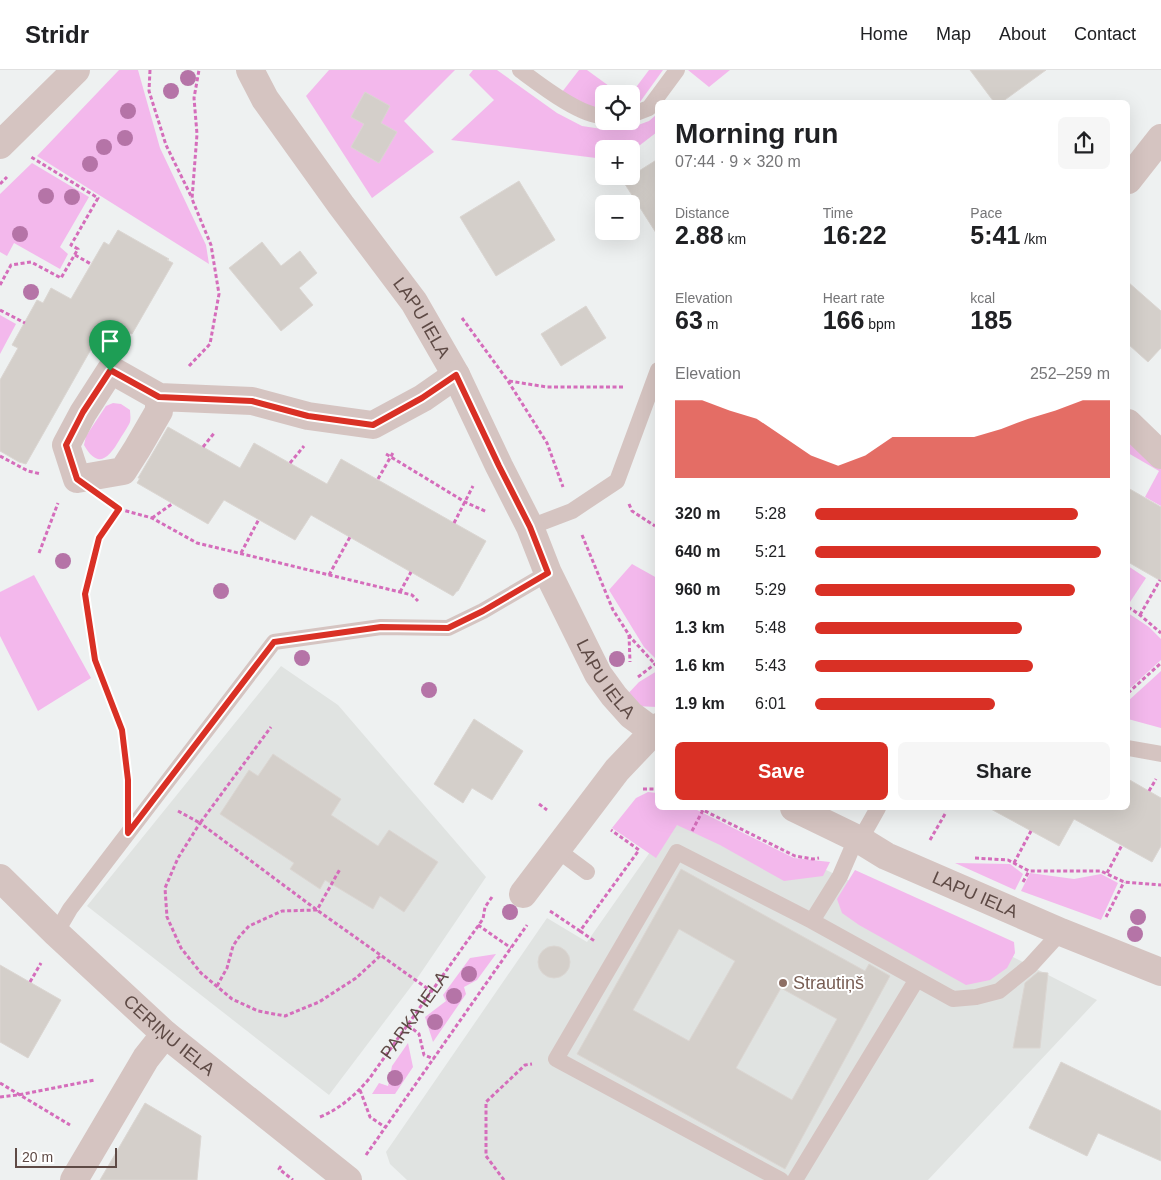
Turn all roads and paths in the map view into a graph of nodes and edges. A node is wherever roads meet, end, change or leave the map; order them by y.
1 (76, 70) edge
2 (150, 70) edge
3 (199, 70) edge
4 (250, 70) edge
5 (520, 70) edge
6 (677, 70) edge
7 (640, 112) edge
8 (595, 117) edge
9 (1161, 138) edge
10 (0, 145) edge
11 (29, 156) dead end
12 (1130, 177) edge
13 (192, 199) junction
14 (75, 255) junction
15 (91, 264) dead end
16 (0, 284) edge
17 (0, 310) edge
18 (25, 322) dead end
19 (456, 375) junction
20 (655, 378) edge
21 (508, 381) dead end
22 (650, 392) junction
23 (159, 397) junction
24 (1130, 425) edge
25 (384, 452) dead end
26 (1161, 455) edge
27 (0, 456) edge
28 (391, 457) junction
29 (499, 466) junction
30 (122, 471) junction
31 (72, 479) junction
32 (378, 479) dead end
33 (618, 481) junction
34 (465, 502) junction
35 (172, 504) dead end
36 (119, 509) junction
37 (152, 518) junction
38 (259, 519) dead end
39 (454, 523) dead end
40 (655, 526) dead end
41 (530, 527) junction
42 (350, 537) dead end
43 (39, 553) dead end
44 (240, 553) junction
45 (411, 572) dead end
46 (548, 573) junction
47 (329, 575) junction
48 (1160, 580) dead end
49 (400, 592) junction
50 (1130, 608) edge
51 (1140, 615) junction
52 (448, 628) junction
53 (629, 634) dead end
54 (1161, 634) edge
55 (630, 663) dead end
56 (1161, 663) edge
57 (1130, 691) edge
58 (271, 727) dead end
59 (655, 730) edge
60 (655, 732) edge
61 (1130, 748) edge
62 (1161, 754) edge
63 (798, 810) edge
64 (877, 810) edge
65 (945, 814) dead end
66 (940, 822) dead end
67 (200, 823) junction
68 (1031, 831) dead end
69 (128, 833) junction
70 (858, 840) junction
71 (1122, 845) dead end
72 (556, 849) junction
73 (970, 858) dead end
74 (1014, 863) junction
75 (340, 869) dead end
76 (587, 872) dead end
77 (1107, 873) junction
78 (0, 878) edge
79 (1124, 882) junction
80 (1161, 885) edge
81 (523, 894) dead end
82 (493, 895) dead end
83 (317, 910) junction
84 (812, 920) junction
85 (530, 922) dead end
86 (478, 925) junction
87 (1102, 925) dead end
88 (1061, 932) junction
89 (56, 933) junction
90 (511, 948) junction
91 (380, 956) junction
92 (40, 964) dead end
93 (1161, 972) edge
94 (917, 979) junction
95 (30, 982) dead end
96 (217, 986) junction
97 (431, 991) junction
98 (408, 1025) junction
99 (165, 1034) junction
100 (434, 1059) junction
101 (556, 1059) junction
102 (0, 1083) edge
103 (360, 1089) junction
104 (126, 1090) junction
105 (18, 1095) junction
106 (0, 1097) edge
107 (318, 1117) dead end
108 (385, 1127) junction
109 (97, 1141) junction
110 (343, 1173) edge
111 (74, 1180) edge
112 (504, 1180) edge
113 (780, 1180) edge
114 (795, 1180) edge

1 - 10 street
2 - 13 path
3 - 13 path
4 - 19 street, LAPU IELA
5 - 8 lane
6 - 7 lane
9 - 12 street
11 - 14 path
13 - 23 path
14 - 15 path
14 - 16 path
17 - 18 path
19 - 23 street
19 - 29 street, LAPU IELA
20 - 22 lane
21 - 22 path
22 - 33 lane
23 - 30 street
23 - 31 street
24 - 26 street
25 - 28 path
27 - 31 path
28 - 32 path
28 - 34 path
29 - 34 path
29 - 41 street, LAPU IELA
30 - 31 street
30 - 36 path
31 - 36 path
31 - 43 path
33 - 40 path
33 - 41 lane
34 - 39 path
34 - 41 path
35 - 37 path
36 - 37 path
36 - 69 path
37 - 44 path
38 - 44 path
41 - 46 street, LAPU IELA
42 - 47 path
44 - 47 path
45 - 49 path
46 - 52 lane
46 - 59 street, LAPU IELA
47 - 49 path
48 - 51 path
49 - 52 path
50 - 51 path
51 - 54 path
52 - 69 lane
53 - 55 path
56 - 57 path
58 - 67 path
60 - 72 street
61 - 62 lane
63 - 70 street, LAPU IELA
64 - 70 lane
65 - 66 path
67 - 83 path
67 - 96 path
68 - 74 path
69 - 89 lane
70 - 84 lane
70 - 88 street, LAPU IELA
71 - 77 path
72 - 76 lane
72 - 81 street
73 - 74 path
74 - 77 path
75 - 83 path
77 - 79 path
78 - 89 street, CERIŅU IELA
79 - 80 path
79 - 87 path
82 - 86 path, PARKA IELA
83 - 91 path
83 - 96 path
84 - 94 lane
84 - 101 lane
85 - 90 path
86 - 90 path
86 - 97 path, PARKA IELA
88 - 93 street, LAPU IELA
88 - 94 lane
89 - 99 street, CERIŅU IELA
90 - 100 path
91 - 96 path
91 - 97 path
92 - 95 path
94 - 114 lane
97 - 98 path, PARKA IELA
98 - 100 path
98 - 103 path, PARKA IELA
99 - 104 street
99 - 110 street, CERIŅU IELA
100 - 108 path
101 - 112 path
101 - 113 lane
102 - 105 path
103 - 107 path, PARKA IELA
103 - 108 path
104 - 105 path
104 - 109 street
105 - 106 path
105 - 109 path
108 - 110 path
109 - 111 street

